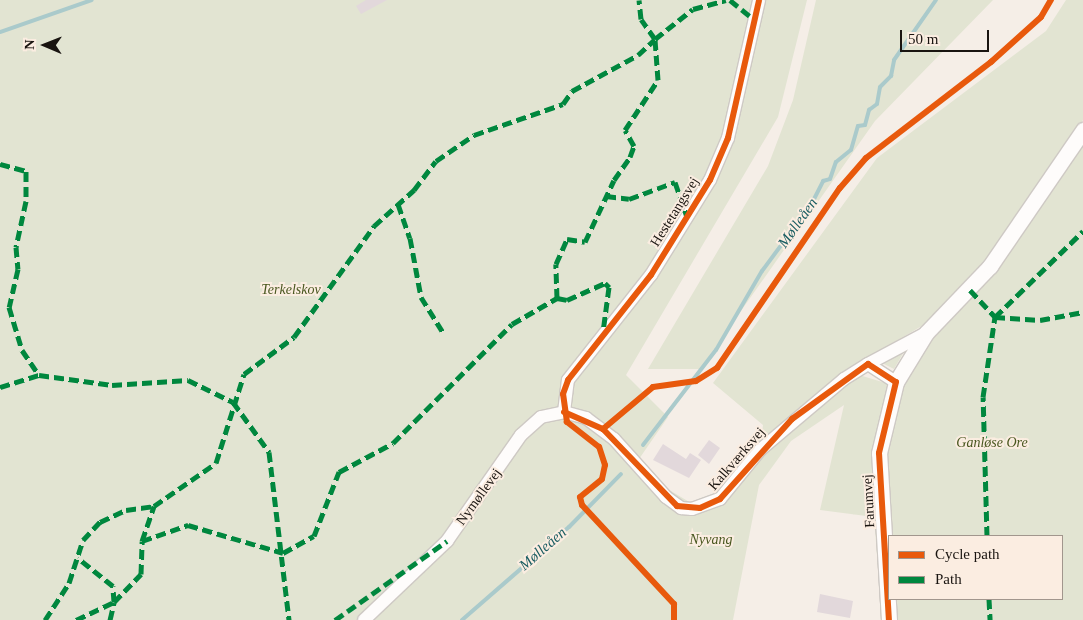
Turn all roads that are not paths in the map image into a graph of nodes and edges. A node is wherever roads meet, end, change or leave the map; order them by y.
1 (759, 0) edge
2 (1083, 130) edge
3 (926, 333) junction
4 (868, 364) junction
5 (896, 382) junction
6 (564, 412) junction
7 (364, 620) edge
8 (888, 620) edge

1 - 6 street, Hestetangsvej
2 - 3 street, Farumvej
3 - 4 street, Kalkværksvej
3 - 5 street, Farumvej
4 - 5 street
4 - 6 street, Kalkværksvej
5 - 8 street, Farumvej
6 - 7 street, Nymøllevej

